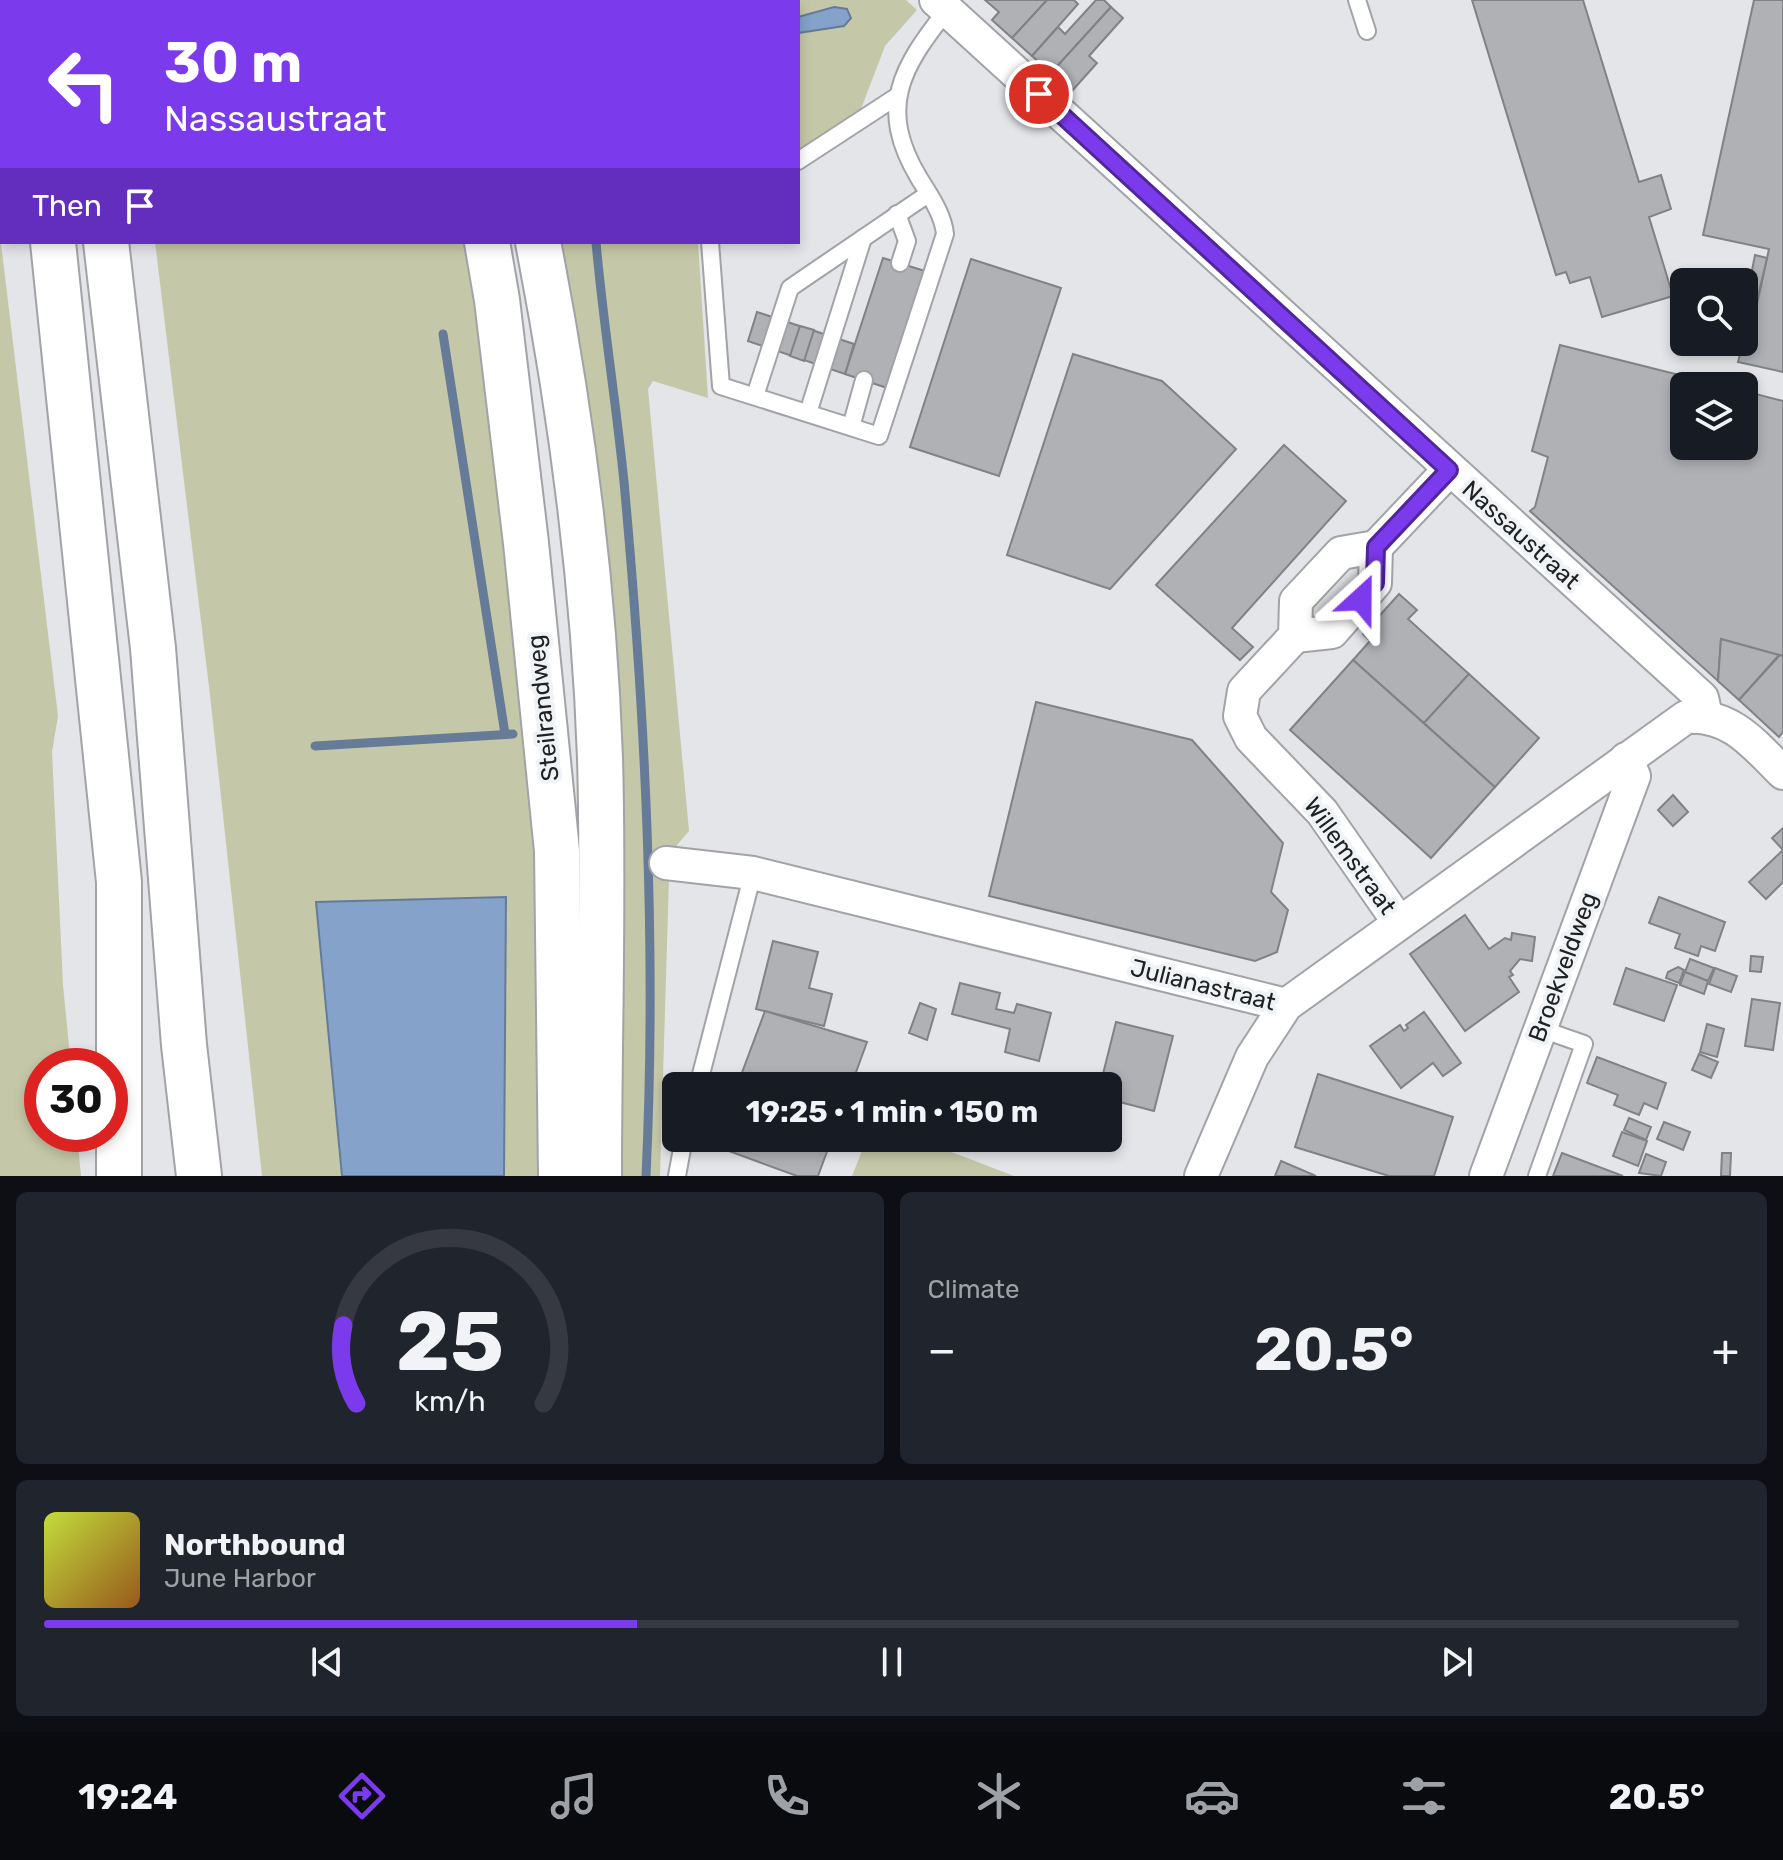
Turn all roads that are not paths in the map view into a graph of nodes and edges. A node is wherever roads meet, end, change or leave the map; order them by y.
1 (1357, 0) edge
2 (942, 5) edge
3 (1367, 31) dead end
4 (896, 97) junction
5 (800, 160) edge
6 (928, 194) junction
7 (897, 214) junction
8 (863, 238) junction
9 (53, 244) edge
10 (106, 244) edge
11 (487, 244) edge
12 (538, 244) edge
13 (710, 244) edge
14 (900, 263) dead end
15 (864, 380) dead end
16 (755, 396) junction
17 (808, 413) junction
18 (851, 427) junction
19 (1449, 470) junction
20 (1376, 547) junction
21 (1295, 636) junction
22 (1706, 716) junction
23 (1626, 759) junction
24 (1783, 773) edge
25 (666, 863) dead end
26 (753, 873) junction
27 (1398, 921) junction
28 (1286, 1005) junction
29 (1541, 1029) junction
30 (702, 1072) edge
31 (681, 1152) edge
32 (119, 1176) edge
33 (199, 1176) edge
34 (561, 1176) edge
35 (599, 1176) edge
36 (677, 1176) edge
37 (1201, 1176) edge
38 (1486, 1176) edge
39 (1537, 1176) edge

1 - 3 lane
2 - 4 lane
2 - 19 street, Nassaustraat
4 - 5 lane
4 - 6 lane
6 - 7 lane
6 - 18 lane
7 - 8 lane
7 - 14 lane
8 - 16 lane
8 - 17 lane
9 - 32 main road
10 - 33 main road
11 - 34 main road, Steilrandweg
12 - 35 main road, Steilrandweg
13 - 16 lane
15 - 18 lane
16 - 17 lane
17 - 18 lane
19 - 20 street
19 - 22 street, Nassaustraat
20 - 21 street
20 - 21 street
21 - 27 street, Willemstraat
22 - 23 street, Julianastraat
22 - 24 street
23 - 27 street, Julianastraat
23 - 29 street, Broekveldweg
25 - 26 street, Julianastraat
26 - 28 street, Julianastraat
26 - 30 lane
27 - 28 street, Julianastraat
28 - 37 street
29 - 38 street, Broekveldweg
29 - 39 lane
31 - 36 lane

